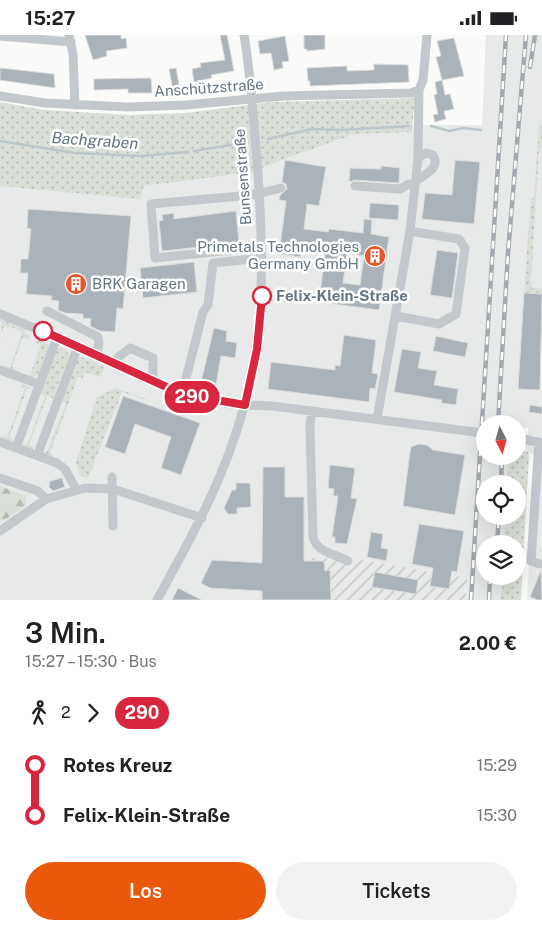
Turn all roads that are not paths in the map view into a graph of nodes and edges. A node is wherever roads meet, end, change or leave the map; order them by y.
1 (244, 35) edge
2 (427, 35) edge
3 (0, 36) edge
4 (70, 38) edge
5 (419, 90) junction
6 (0, 96) edge
7 (252, 98) junction
8 (76, 105) junction
9 (418, 158) junction
10 (415, 183) junction
11 (354, 186) dead end
12 (281, 188) dead end
13 (259, 193) junction
14 (415, 232) dead end
15 (261, 247) junction
16 (262, 259) junction
17 (47, 311) dead end
18 (0, 314) edge
19 (396, 316) junction
20 (72, 324) junction
21 (61, 339) junction
22 (78, 346) junction
23 (96, 355) junction
24 (111, 363) junction
25 (0, 370) edge
26 (153, 382) junction
27 (39, 384) junction
28 (182, 394) junction
29 (245, 405) junction
30 (312, 411) junction
31 (377, 419) junction
32 (476, 433) edge
33 (526, 440) edge
34 (0, 441) edge
35 (540, 443) edge
36 (16, 448) junction
37 (37, 456) junction
38 (112, 477) dead end
39 (0, 478) edge
40 (76, 489) junction
41 (113, 489) junction
42 (46, 499) junction
43 (202, 518) junction
44 (114, 527) dead end
45 (0, 531) edge
46 (348, 561) dead end
47 (540, 564) dead end
48 (157, 600) edge

1 - 7 street, Bunsenstraße
2 - 5 street
3 - 4 street
4 - 8 street
5 - 7 street, Anschützstraße
5 - 9 street
6 - 8 street, Anschützstraße
7 - 8 street, Anschützstraße
7 - 13 street, Bunsenstraße
9 - 10 street
9 - 10 street
10 - 11 street
10 - 19 street
12 - 13 street
13 - 15 street, Bunsenstraße
13 - 15 street
14 - 19 street
15 - 16 street, Bunsenstraße
16 - 28 street
16 - 29 street, Bunsenstraße
17 - 20 street
18 - 21 street
19 - 31 street
20 - 21 street
20 - 23 street
21 - 22 street
21 - 27 street
22 - 23 street
22 - 37 street
23 - 24 street
24 - 26 street
24 - 26 street
25 - 27 street
26 - 28 street
27 - 36 street
28 - 29 street
29 - 30 street
29 - 43 street, Bunsenstraße
30 - 31 street
30 - 46 street
31 - 32 street, bridge
33 - 35 street
34 - 36 street
35 - 47 street
36 - 37 street
37 - 40 street
38 - 41 street
39 - 42 street
40 - 41 street
40 - 42 street
41 - 43 street
41 - 44 street
42 - 45 street
43 - 48 street, Bunsenstraße

